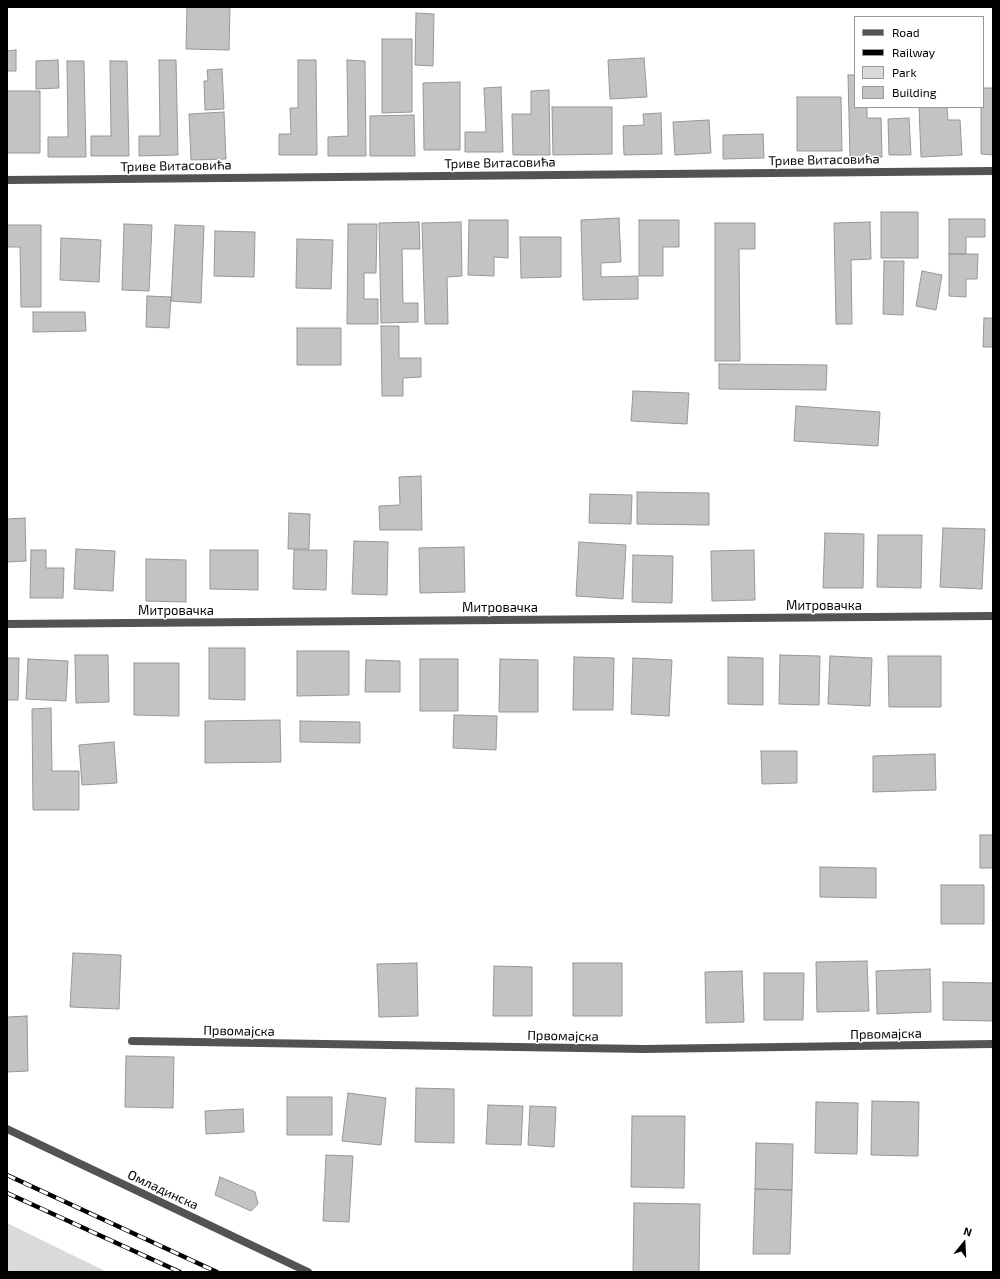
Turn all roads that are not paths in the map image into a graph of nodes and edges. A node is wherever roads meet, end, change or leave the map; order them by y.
1 (993, 171) edge
2 (7, 180) edge
3 (993, 616) edge
4 (7, 624) edge
5 (132, 1041) dead end
6 (993, 1044) edge
7 (7, 1129) edge
8 (308, 1272) edge

1 - 2 street, Триве Витасовића
3 - 4 street, Митровачка
5 - 6 street, Првомајска
7 - 8 street, Омладинска

